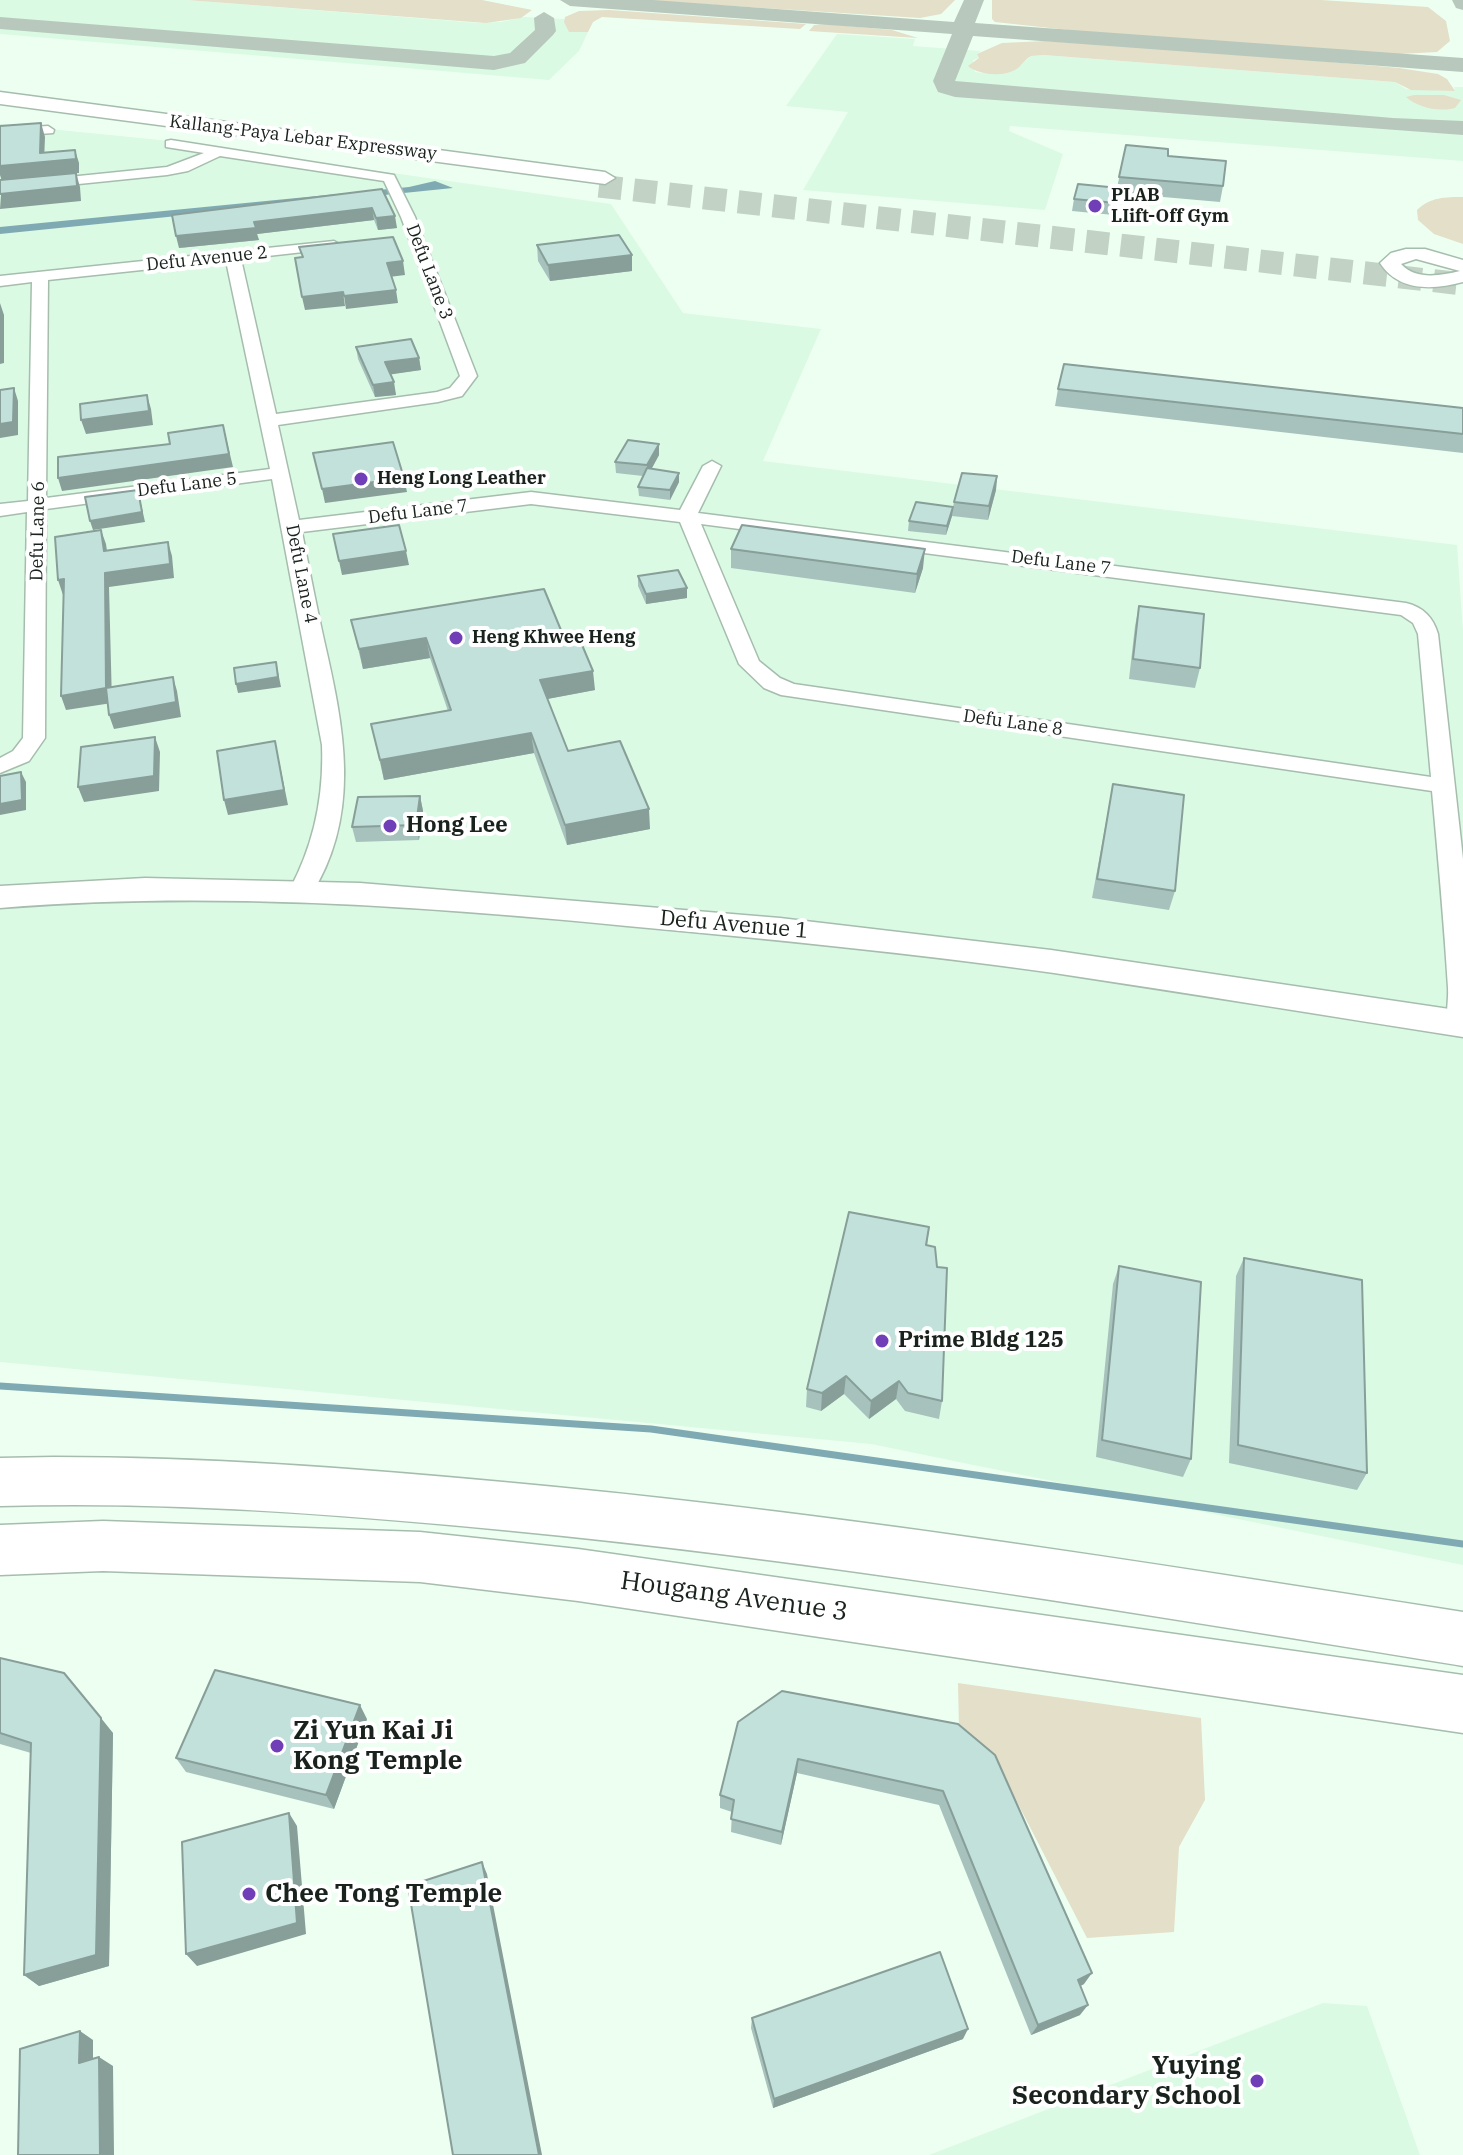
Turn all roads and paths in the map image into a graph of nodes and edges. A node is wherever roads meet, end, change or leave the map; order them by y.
1 (0, 87) edge
2 (0, 98) edge
3 (0, 107) edge
4 (0, 118) edge
5 (223, 128) junction
6 (48, 130) dead end
7 (0, 133) edge
8 (178, 139) junction
9 (217, 152) junction
10 (0, 188) edge
11 (415, 236) junction
12 (395, 238) edge
13 (350, 243) edge
14 (233, 257) junction
15 (40, 277) junction
16 (0, 281) edge
17 (267, 421) junction
18 (712, 466) dead end
19 (279, 473) junction
20 (39, 505) junction
21 (0, 510) edge
22 (687, 515) junction
23 (293, 527) junction
24 (0, 766) edge
25 (1444, 786) junction
26 (1457, 850) edge
27 (0, 876) edge
28 (308, 880) junction
29 (0, 897) edge
30 (1462, 1011) edge
31 (0, 1482) edge
32 (370, 1495) junction
33 (0, 1550) edge
34 (420, 1557) junction
35 (1463, 1639) edge
36 (1463, 1704) edge

1 - 5 highway
2 - 5 highway, Kallang-Paya Lebar Expressway
3 - 8 highway, Kallang-Paya Lebar Expressway
4 - 8 highway
5 - 8 highway, Kallang-Paya Lebar Expressway
6 - 7 street
8 - 9 street, Defu Lane 3
9 - 10 street
9 - 11 street, Defu Lane 3
11 - 12 street
11 - 17 street, Defu Lane 3
13 - 14 street, Defu Avenue 2
14 - 15 street, Defu Avenue 2
14 - 17 street, Defu Lane 4
15 - 16 street, Defu Avenue 2
15 - 20 street, Defu Lane 6
17 - 19 street, Defu Lane 4
18 - 22 street
19 - 20 street, Defu Lane 5
19 - 23 street, Defu Lane 4
20 - 21 street, Defu Lane 5
20 - 24 street, Defu Lane 6
22 - 23 street, Defu Lane 7
22 - 25 street, Defu Lane 8
22 - 25 street, Defu Lane 7
23 - 28 street, Defu Lane 4
25 - 26 street, Defu Lane 7
26 - 30 street, Defu Lane 7
27 - 28 main road, Defu Avenue 1
28 - 29 main road, Defu Avenue 1
28 - 30 main road, Defu Avenue 1
31 - 32 highway
32 - 34 highway
32 - 35 highway
33 - 34 highway, Hougang Avenue 3
34 - 36 highway, Hougang Avenue 3

